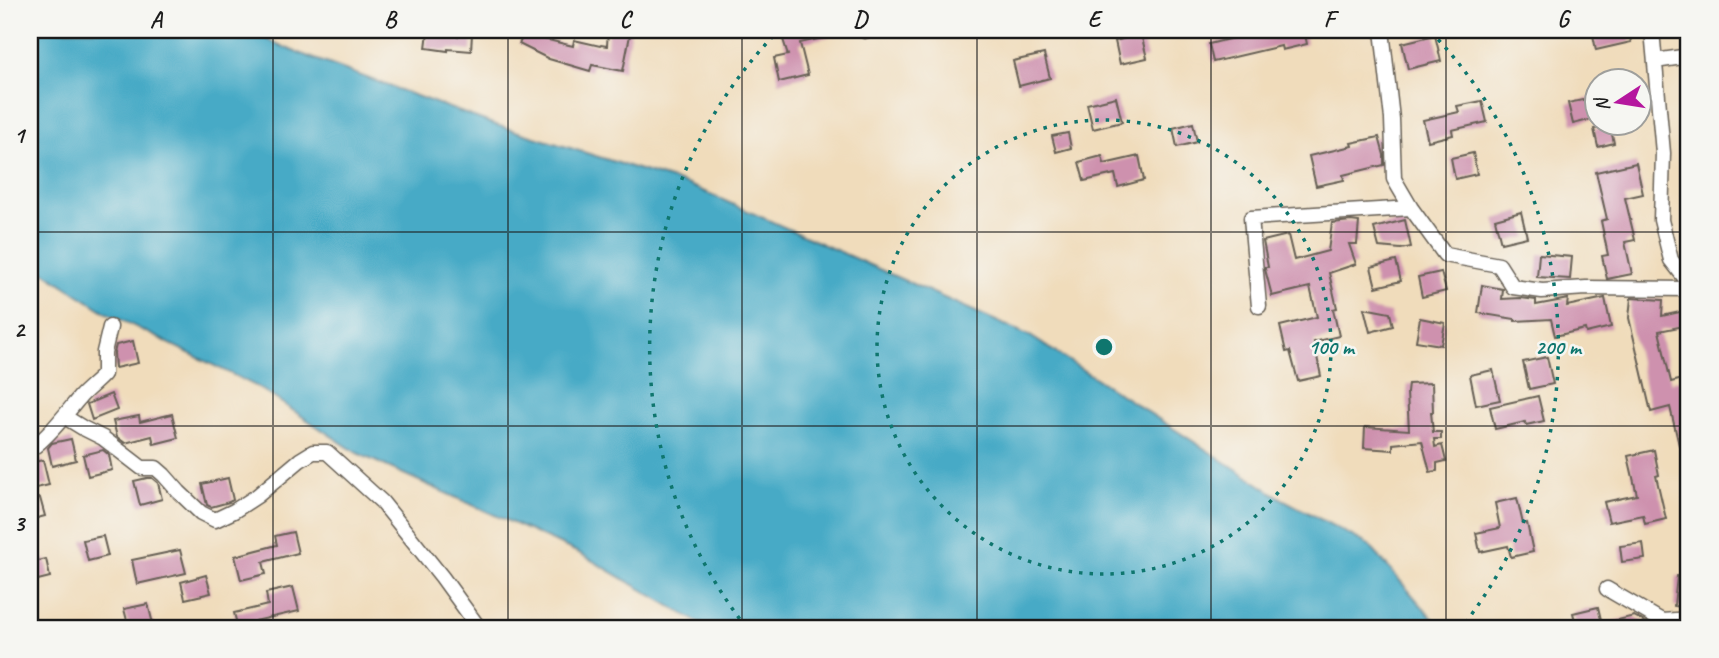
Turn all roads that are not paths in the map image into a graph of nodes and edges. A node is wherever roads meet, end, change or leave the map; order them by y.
1 (1382, 30) edge
2 (1652, 30) edge
3 (1689, 56) edge
4 (1655, 61) junction
5 (1410, 208) junction
6 (1689, 284) edge
7 (1689, 289) edge
8 (1259, 306) dead end
9 (110, 327) dead end
10 (65, 416) junction
11 (30, 450) edge
12 (1607, 589) dead end
13 (1689, 619) edge
14 (1662, 625) edge
15 (479, 628) edge

1 - 5 street
2 - 4 street
3 - 4 street
4 - 6 street
5 - 7 street
5 - 8 street
9 - 10 street
10 - 11 street
10 - 15 street
12 - 14 street
13 - 14 street

